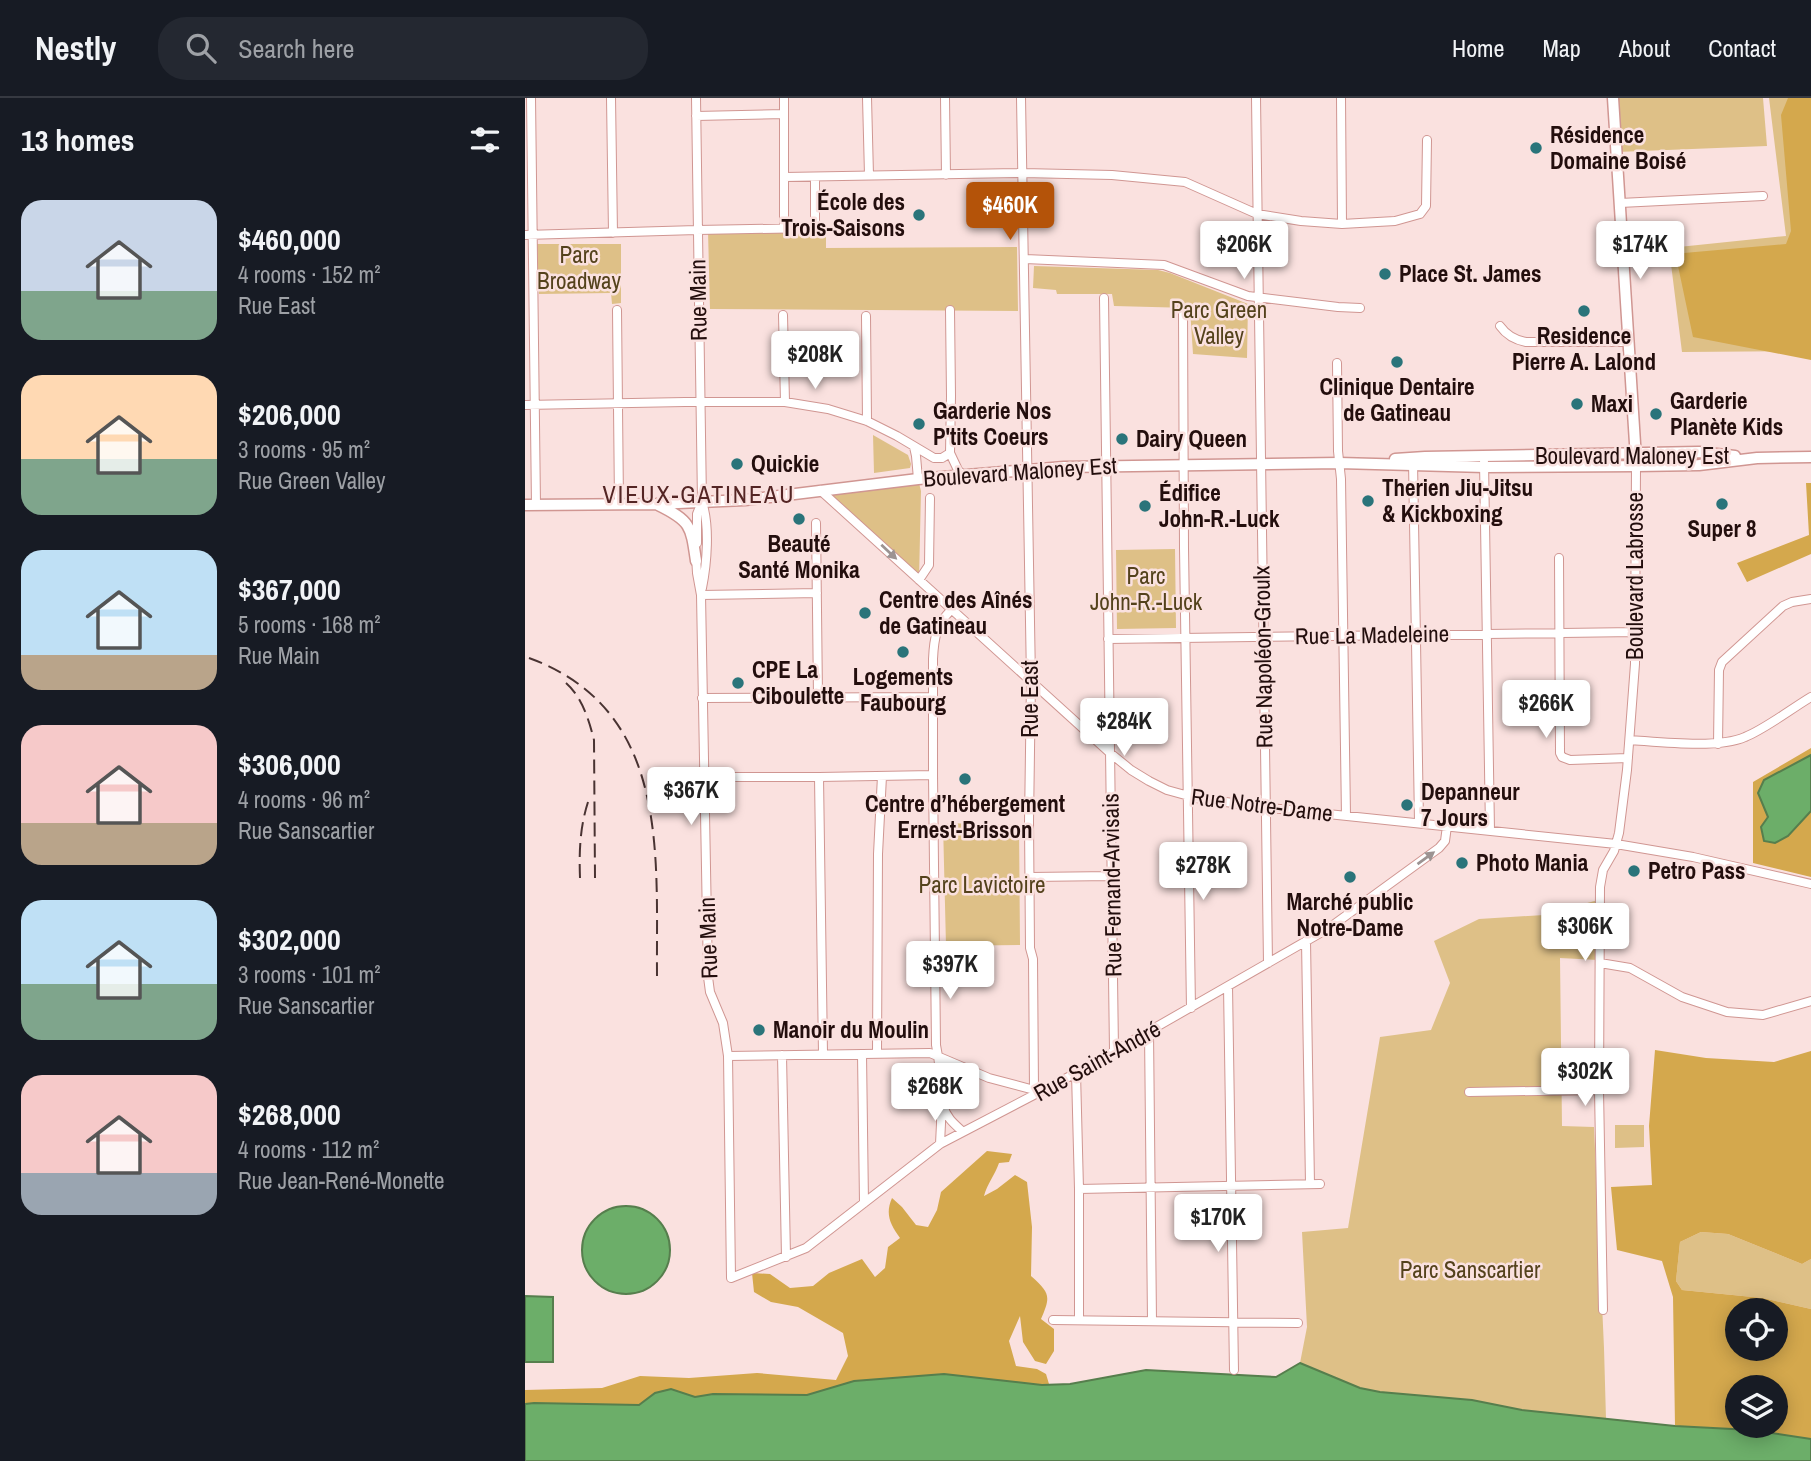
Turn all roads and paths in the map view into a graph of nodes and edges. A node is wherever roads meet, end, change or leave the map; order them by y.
1 (531, 98) edge
2 (611, 98) edge
3 (696, 98) edge
4 (784, 98) edge
5 (867, 98) edge
6 (946, 98) edge
7 (1021, 98) edge
8 (1256, 98) edge
9 (1341, 98) edge
10 (1613, 98) edge
11 (784, 114) junction
12 (696, 116) junction
13 (1427, 140) dead end
14 (1023, 173) junction
15 (869, 175) junction
16 (946, 175) junction
17 (783, 177) junction
18 (815, 177) junction
19 (1763, 197) dead end
20 (1620, 204) junction
21 (1257, 215) junction
22 (1342, 225) junction
23 (784, 229) junction
24 (697, 230) junction
25 (613, 233) junction
26 (529, 235) edge
27 (1025, 260) junction
28 (1259, 297) junction
29 (1104, 298) dead end
30 (1360, 308) dead end
31 (617, 310) dead end
32 (950, 310) dead end
33 (1183, 312) dead end
34 (783, 316) dead end
35 (866, 316) dead end
36 (1500, 326) dead end
37 (1628, 342) junction
38 (1338, 363) dead end
39 (700, 402) junction
40 (785, 402) junction
41 (619, 403) junction
42 (530, 405) edge
43 (867, 421) junction
44 (914, 447) junction
45 (950, 453) junction
46 (1635, 453) junction
47 (1811, 457) edge
48 (1757, 458) junction
49 (1484, 461) junction
50 (1413, 462) junction
51 (1261, 463) junction
52 (1339, 463) junction
53 (1184, 465) junction
54 (1106, 466) junction
55 (1636, 466) junction
56 (1027, 469) junction
57 (962, 474) junction
58 (918, 479) junction
59 (820, 490) junction
60 (930, 498) dead end
61 (702, 502) junction
62 (618, 504) junction
63 (656, 504) junction
64 (530, 505) edge
65 (816, 523) dead end
66 (1559, 558) dead end
67 (697, 561) junction
68 (919, 580) junction
69 (817, 593) junction
70 (701, 594) junction
71 (1811, 599) edge
72 (951, 610) junction
73 (1636, 632) junction
74 (1558, 633) junction
75 (1488, 634) junction
76 (1417, 635) junction
77 (1342, 636) junction
78 (1262, 637) junction
79 (1185, 638) junction
80 (1108, 639) junction
81 (1031, 680) junction
82 (932, 696) junction
83 (818, 697) junction
84 (1811, 697) edge
85 (702, 698) junction
86 (1630, 740) junction
87 (1718, 744) junction
88 (1109, 752) junction
89 (1628, 758) junction
90 (933, 775) junction
91 (882, 776) junction
92 (705, 777) junction
93 (819, 777) junction
94 (1187, 796) junction
95 (1264, 807) junction
96 (1346, 816) junction
97 (1419, 822) junction
98 (1447, 825) junction
99 (1490, 830) junction
100 (1616, 844) junction
101 (1111, 876) junction
102 (1030, 877) junction
103 (1811, 884) edge
104 (1306, 941) junction
105 (1268, 963) junction
106 (1600, 963) junction
107 (1228, 986) junction
108 (1811, 1001) edge
109 (1191, 1008) junction
110 (1149, 1032) junction
111 (1114, 1051) junction
112 (823, 1054) junction
113 (862, 1054) junction
114 (877, 1054) junction
115 (728, 1055) junction
116 (782, 1055) junction
117 (939, 1056) junction
118 (1076, 1073) junction
119 (1599, 1090) junction
120 (1037, 1091) junction
121 (1469, 1092) dead end
122 (941, 1095) junction
123 (962, 1131) junction
124 (940, 1144) junction
125 (1310, 1184) junction
126 (1320, 1184) dead end
127 (1231, 1186) junction
128 (1151, 1188) junction
129 (1079, 1189) junction
130 (864, 1203) junction
131 (786, 1257) junction
132 (731, 1278) joint
133 (1602, 1310) dead end
134 (1053, 1320) dead end
135 (1079, 1320) junction
136 (1152, 1321) junction
137 (1234, 1322) junction
138 (1298, 1323) dead end
139 (1234, 1370) dead end

1 - 26 street
2 - 25 street
3 - 12 street, Rue Main
4 - 11 street
5 - 15 street
6 - 16 street
7 - 14 street, Rue East
8 - 21 street, Rue Napoléon-Groulx
9 - 22 street
10 - 20 main road, Boulevard Labrosse
11 - 12 street
11 - 17 street
12 - 24 street, Rue Main
13 - 22 street
14 - 16 street
14 - 21 street
14 - 27 street, Rue East
15 - 16 street
15 - 18 street
17 - 18 street
17 - 23 street
18 - 23 street
19 - 20 street
20 - 37 main road, Boulevard Labrosse
21 - 22 street
21 - 28 street, Rue Napoléon-Groulx
23 - 24 street
24 - 25 street
24 - 39 street, Rue Main
25 - 26 street
26 - 42 street
27 - 28 street
27 - 56 street, Rue East
28 - 30 street
28 - 51 street, Rue Napoléon-Groulx
29 - 54 street, Rue Fernand-Arvisais
31 - 41 street
32 - 45 street
33 - 53 street
34 - 40 street
35 - 43 street
36 - 37 street
37 - 46 main road, Boulevard Labrosse
38 - 52 street
39 - 40 street
39 - 41 street
39 - 61 street, Rue Main
40 - 43 street
41 - 42 street
41 - 62 street
42 - 64 street
43 - 44 street
44 - 45 street
44 - 58 street
45 - 57 street
46 - 48 main road, Boulevard Maloney Est
46 - 49 main road, Boulevard Maloney Est
46 - 55 main road, Boulevard Labrosse
47 - 48 main road, Boulevard Maloney Est
48 - 55 main road, Boulevard Maloney Est
49 - 50 main road, Boulevard Maloney Est
49 - 55 main road, Boulevard Maloney Est
49 - 75 street
50 - 52 main road, Boulevard Maloney Est
50 - 76 street
51 - 52 main road, Boulevard Maloney Est
51 - 53 main road, Boulevard Maloney Est
51 - 78 street, Rue Napoléon-Groulx
52 - 77 street
53 - 54 main road, Boulevard Maloney Est
53 - 79 street
54 - 56 main road, Boulevard Maloney Est
54 - 80 street, Rue Fernand-Arvisais
55 - 73 street, Boulevard Labrosse
56 - 57 main road, Boulevard Maloney Est
56 - 81 street, Rue East
57 - 58 main road, Boulevard Maloney Est
58 - 59 main road, Boulevard Maloney Est
59 - 61 main road, Boulevard Maloney Est
59 -> 68 street, Rue Notre-Dame
60 - 68 street
61 - 63 main road, Boulevard Maloney Est
61 - 67 street, Rue Main
61 - 70 street, Rue Main
62 - 63 main road, Boulevard Maloney Est
62 - 64 main road, Boulevard Maloney Est
63 - 67 main road
65 - 69 street
66 - 74 street
67 - 70 street, Rue Main
68 - 72 street, Rue Notre-Dame
69 - 70 street
69 - 83 street
70 - 85 street, Rue Main
71 - 87 street
72 - 81 street, Rue Notre-Dame
72 - 82 street
73 - 74 street, Rue La Madeleine
73 - 86 street, Boulevard Labrosse
74 - 75 street, Rue La Madeleine
74 - 89 street
75 - 76 street, Rue La Madeleine
75 - 99 street
76 - 77 street, Rue La Madeleine
76 - 97 street
77 - 78 street, Rue La Madeleine
77 - 96 street
78 - 79 street, Rue La Madeleine
78 - 95 street, Rue Napoléon-Groulx
79 - 80 street, Rue La Madeleine
79 - 94 street
80 - 88 street, Rue Fernand-Arvisais
81 - 88 street, Rue Notre-Dame
81 - 102 street, Rue East
82 - 83 street
82 - 90 street
83 - 85 street
84 - 87 street
85 - 92 street, Rue Main
86 - 87 street
86 - 89 street, Boulevard Labrosse
88 - 94 street, Rue Notre-Dame
88 - 101 street, Rue Fernand-Arvisais
89 - 100 street, Boulevard Labrosse
90 - 91 street
90 - 117 street
91 - 93 street
91 - 114 street
92 - 93 street
92 - 115 street, Rue Main
93 - 112 street
94 - 95 street, Rue Notre-Dame
94 - 109 street
95 - 96 street, Rue Notre-Dame
95 - 105 street, Rue Napoléon-Groulx
96 - 97 street, Rue Notre-Dame
97 - 98 street, Rue Notre-Dame
98 - 99 street, Rue Notre-Dame
104 -> 98 street, Rue Saint-André
99 - 100 street, Rue Notre-Dame
100 - 103 street, Rue Notre-Dame
100 - 106 street, Boulevard Labrosse
101 - 102 street
101 - 111 street, Rue Fernand-Arvisais
102 - 120 street, Rue East
104 - 105 street, Rue Saint-André
104 - 125 street
105 - 107 street, Rue Saint-André
106 - 108 street
106 - 119 street, Boulevard Labrosse
107 - 109 street, Rue Saint-André
107 - 127 street
109 - 110 street, Rue Saint-André
110 - 111 street, Rue Saint-André
110 - 128 street
111 - 118 street, Rue Saint-André
112 - 113 street
112 - 116 street
113 - 114 street
113 - 130 street
114 - 117 street
115 - 116 street
115 - 132 street, Rue Main
116 - 131 street
117 - 120 street
117 - 122 street
118 - 120 street, Rue Saint-André
118 - 129 street
119 - 121 street
119 - 133 street, Boulevard Labrosse
120 - 123 street, Rue Saint-André
122 - 123 street
122 - 124 street
123 - 124 street, Rue Saint-André
124 - 130 street, Rue Saint-André
125 - 126 street
125 - 127 street
127 - 128 street
127 - 137 street
128 - 129 street
128 - 136 street
129 - 135 street
130 - 131 street, Rue Saint-André
131 - 132 street, Rue Saint-André
134 - 135 street
135 - 136 street
136 - 137 street
137 - 138 street
137 - 139 street

